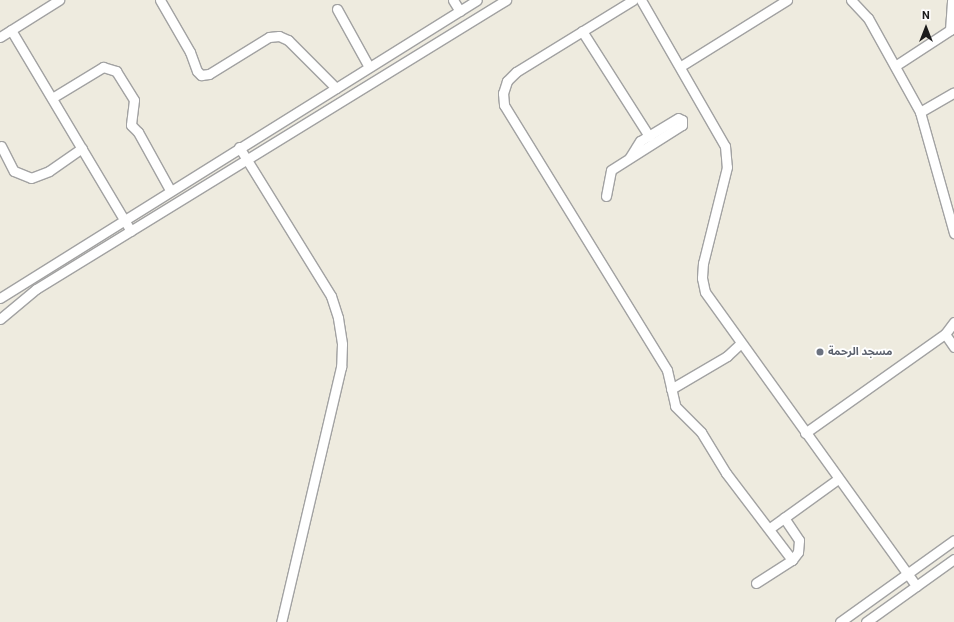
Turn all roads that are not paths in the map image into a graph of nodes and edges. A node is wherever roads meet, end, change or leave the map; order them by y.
1 (59, 0) edge
2 (160, 0) edge
3 (453, 0) edge
4 (477, 0) edge
5 (506, 0) edge
6 (633, 0) edge
7 (641, 0) edge
8 (787, 0) edge
9 (851, 0) edge
10 (952, 0) edge
11 (337, 9) dead end
12 (460, 11) junction
13 (10, 30) junction
14 (582, 31) junction
15 (0, 36) edge
16 (681, 66) junction
17 (895, 66) junction
18 (369, 67) junction
19 (336, 88) junction
20 (954, 92) edge
21 (52, 98) junction
22 (920, 112) junction
23 (0, 146) edge
24 (239, 147) junction
25 (82, 148) junction
26 (247, 160) junction
27 (170, 190) junction
28 (606, 196) dead end
29 (950, 202) edge
30 (124, 219) junction
31 (131, 231) junction
32 (954, 233) edge
33 (0, 298) edge
34 (0, 319) edge
35 (954, 322) edge
36 (945, 334) junction
37 (740, 344) junction
38 (954, 347) edge
39 (671, 389) junction
40 (805, 434) junction
41 (838, 479) junction
42 (784, 518) junction
43 (770, 528) junction
44 (954, 540) edge
45 (954, 559) edge
46 (792, 560) junction
47 (907, 573) junction
48 (756, 583) dead end
49 (916, 586) junction
50 (281, 622) edge
51 (840, 622) edge
52 (866, 622) edge

1 - 13 street
2 - 19 street
3 - 12 street
4 - 12 street
5 - 26 street
6 - 14 street
7 - 16 street
8 - 16 street
9 - 17 street
10 - 17 street
11 - 18 street
12 - 18 street
13 - 15 street
13 - 21 street
14 - 28 street
14 - 39 street
16 - 37 street
17 - 22 street
18 - 19 street
19 - 24 street
20 - 22 street
21 - 25 street
21 - 27 street
22 - 29 street
23 - 25 street
24 - 26 street
24 - 27 street
25 - 30 street
26 - 31 street
26 - 50 street
27 - 30 street
29 - 32 street
30 - 31 street
30 - 33 street
31 - 34 street
35 - 36 street
36 - 38 street
36 - 40 street
37 - 39 street
37 - 40 street
39 - 43 street
40 - 41 street
41 - 42 street
41 - 47 street
42 - 43 street
42 - 46 street
43 - 46 street
44 - 47 street
45 - 49 street
46 - 48 street
47 - 49 street
47 - 51 street
49 - 52 street

